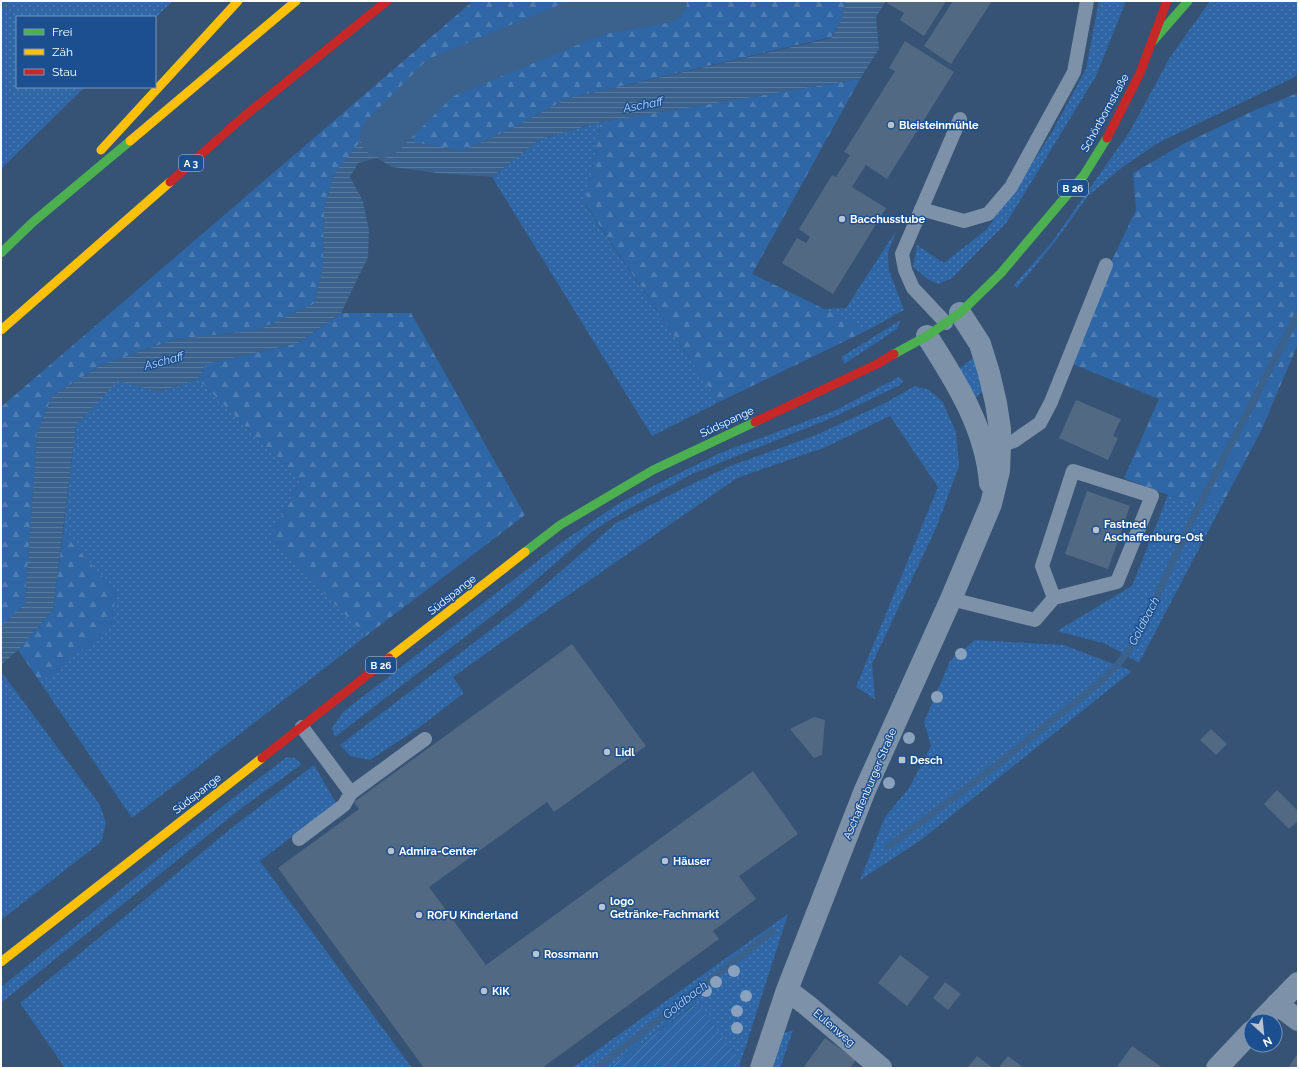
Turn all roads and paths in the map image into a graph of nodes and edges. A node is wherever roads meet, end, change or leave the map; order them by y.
1 (238, 1) edge
2 (296, 1) edge
3 (387, 1) edge
4 (1087, 1) edge
5 (1168, 1) edge
6 (1188, 1) edge
7 (1153, 41) junction
8 (960, 119) dead end
9 (921, 209) junction
10 (33, 222) junction
11 (1, 253) edge
12 (1106, 265) dead end
13 (953, 318) junction
14 (1, 330) edge
15 (927, 336) junction
16 (992, 448) junction
17 (1054, 598) junction
18 (951, 599) junction
19 (302, 727) junction
20 (425, 739) dead end
21 (351, 793) junction
22 (300, 839) dead end
23 (1, 962) edge
24 (1298, 983) edge
25 (787, 990) junction
26 (1277, 1004) junction
27 (1269, 1013) edge
28 (1298, 1020) edge
29 (1243, 1040) edge
30 (761, 1068) edge
31 (881, 1068) edge
32 (1217, 1068) edge

1 - 10 main road
2 - 10 main road
3 - 14 main road, A 3
4 - 9 lane
5 - 7 main road, Schönbornstraße / B 26
6 - 7 main road
7 - 13 main road, Schönbornstraße / B 26
8 - 9 lane
9 - 13 lane
10 - 11 main road
12 - 16 lane
13 - 15 main road, Südspange / B 26
13 - 16 street, Aschaffenburger Straße
15 - 16 street, Aschaffenburger Straße
15 - 19 main road, Südspange / B 26
16 - 18 street, Aschaffenburger Straße
17 - 17 lane
17 - 18 lane
18 - 25 street, Aschaffenburger Straße
19 - 21 lane
19 - 23 main road, Südspange / B 26
20 - 21 lane
21 - 22 lane
24 - 26 street
25 - 30 street, Aschaffenburger Straße
25 - 31 street, Eulenweg
26 - 27 street
26 - 28 street
29 - 32 street

